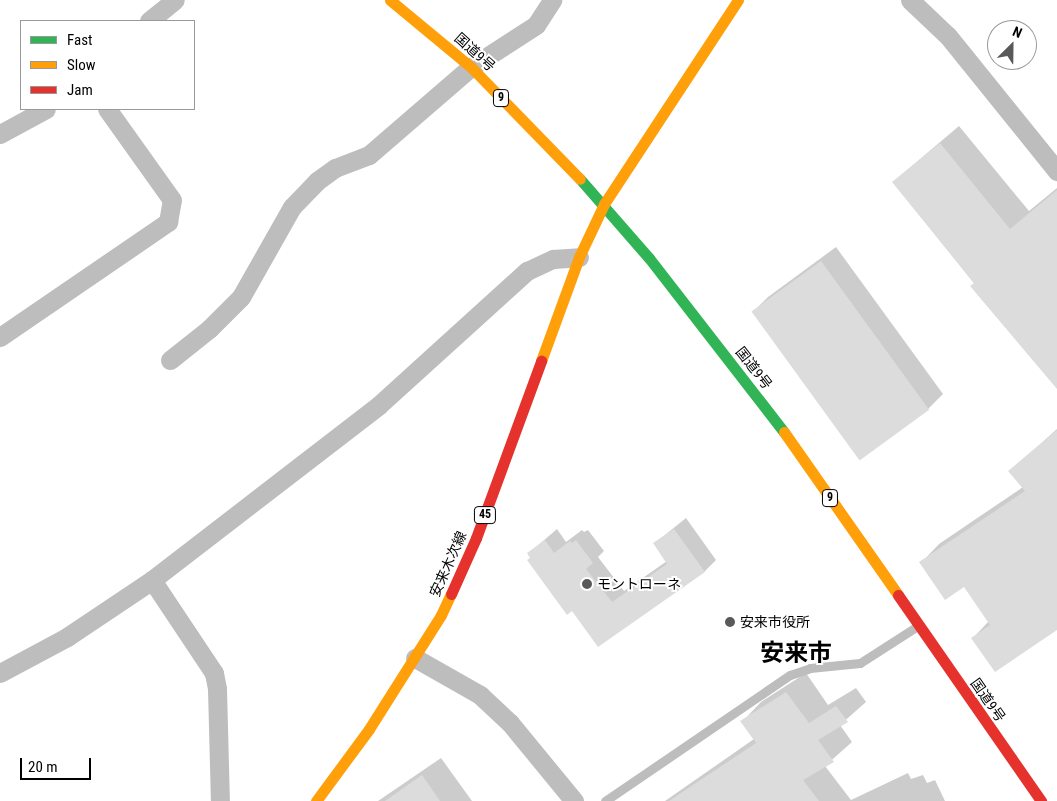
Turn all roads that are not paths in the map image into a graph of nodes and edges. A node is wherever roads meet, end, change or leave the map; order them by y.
1 (175, 0) edge
2 (390, 0) edge
3 (552, 0) edge
4 (738, 0) edge
5 (910, 0) edge
6 (150, 20) edge
7 (471, 67) junction
8 (44, 110) edge
9 (108, 110) edge
10 (0, 134) edge
11 (1057, 171) edge
12 (604, 204) junction
13 (579, 257) junction
14 (0, 337) edge
15 (170, 360) dead end
16 (152, 580) junction
17 (918, 626) junction
18 (415, 658) junction
19 (0, 673) edge
20 (220, 801) edge
21 (316, 801) edge
22 (574, 801) edge
23 (605, 801) edge
24 (1041, 801) edge

1 - 6 street
2 - 7 main road, 国道9号 / 9
3 - 7 street
4 - 12 main road, 安来木次線
5 - 11 street
7 - 12 main road, 国道9号 / 9
7 - 15 street
8 - 10 street
9 - 14 street
12 - 13 main road, 安来木次線 / 45
12 - 17 main road, 国道9号 / 9
13 - 16 street
13 - 18 main road, 安来木次線 / 45
16 - 19 street
16 - 20 street
17 - 23 lane
17 - 24 main road, 国道9号 / 9
18 - 21 main road, 安来木次線 / 45
18 - 22 street

